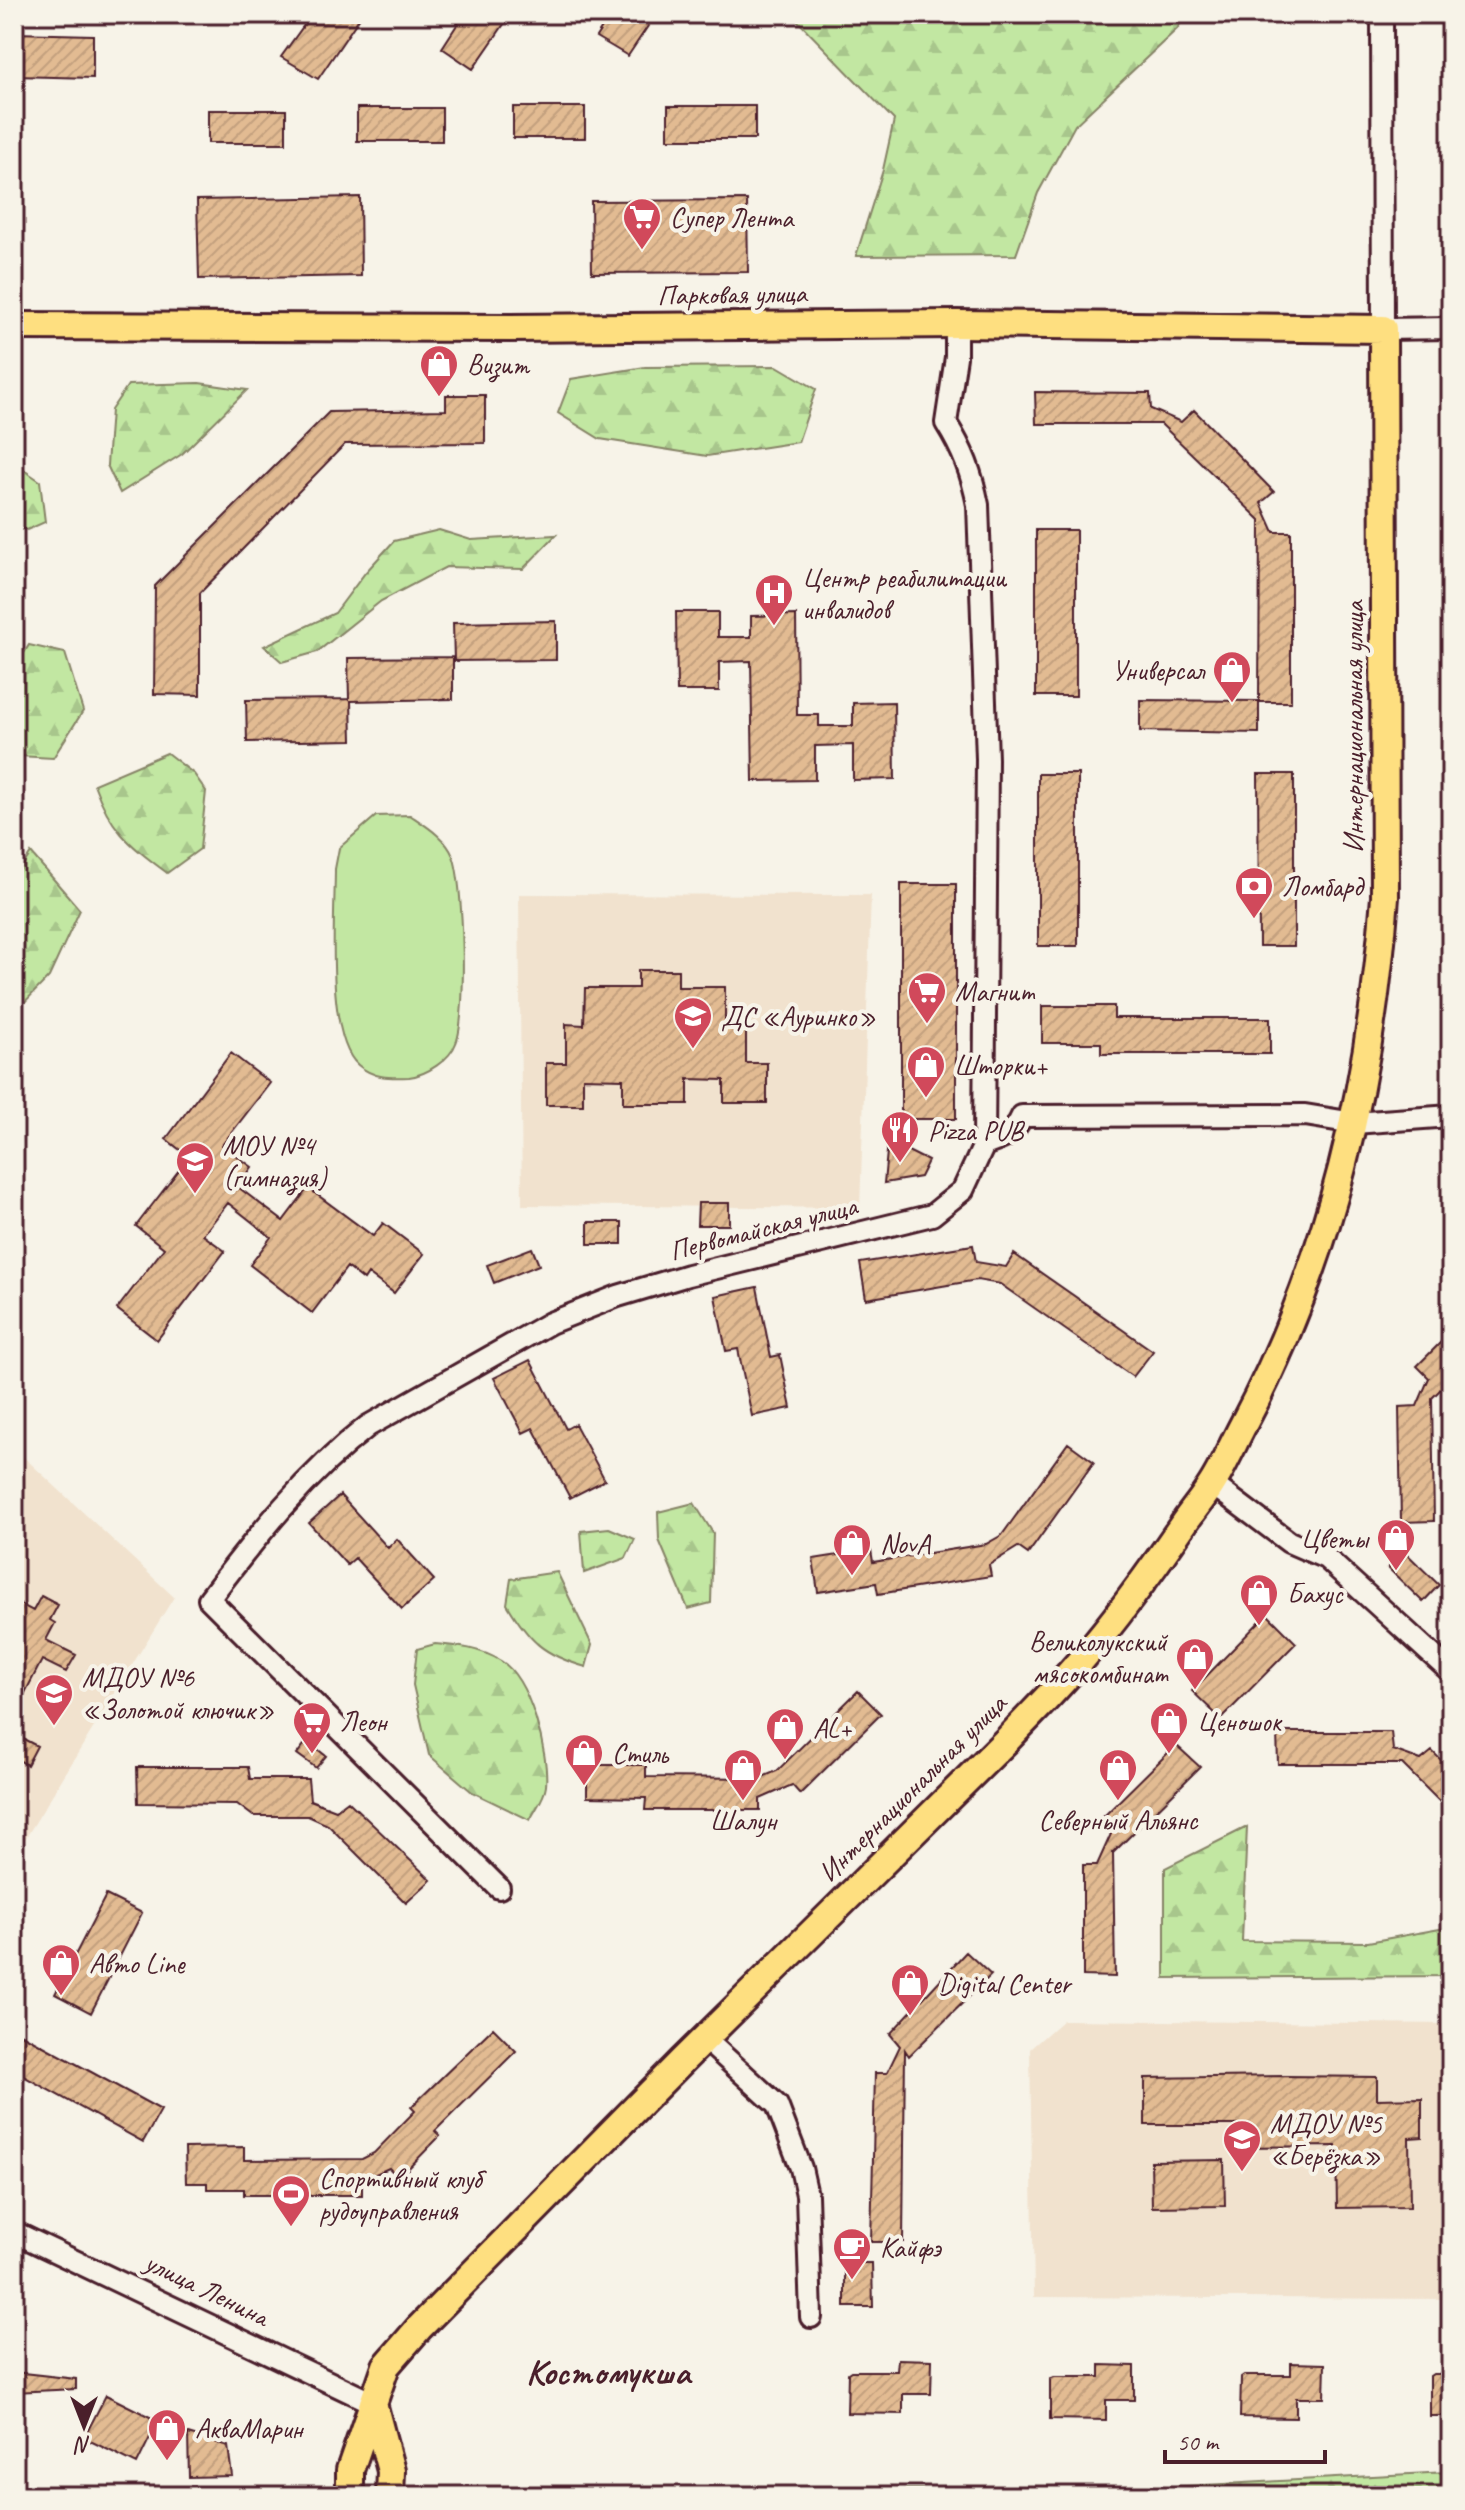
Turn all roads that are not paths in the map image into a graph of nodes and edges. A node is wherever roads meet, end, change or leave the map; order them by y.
1 (1382, 14) edge
2 (956, 324) junction
3 (14, 326) edge
4 (1451, 328) edge
5 (1383, 329) junction
6 (1451, 1116) edge
7 (1354, 1123) junction
8 (984, 1145) junction
9 (1212, 1484) junction
10 (1451, 1672) edge
11 (499, 1888) dead end
12 (705, 2039) junction
13 (14, 2232) edge
14 (811, 2317) dead end
15 (373, 2403) junction
16 (350, 2496) edge
17 (390, 2496) edge

1 - 5 street
2 - 3 main road, Парковая улица
2 - 5 main road, Парковая улица
2 - 8 street, Первомайская улица
4 - 5 street, Парковая улица
5 - 7 main road, Интернациональная улица
6 - 7 street
7 - 8 street
7 - 9 main road, Интернациональная улица
8 - 11 street, Первомайская улица
9 - 10 street
9 - 12 main road, Интернациональная улица
12 - 14 street
12 - 15 main road, Интернациональная улица
13 - 15 street, улица Ленина
15 - 16 main road
15 - 17 main road

